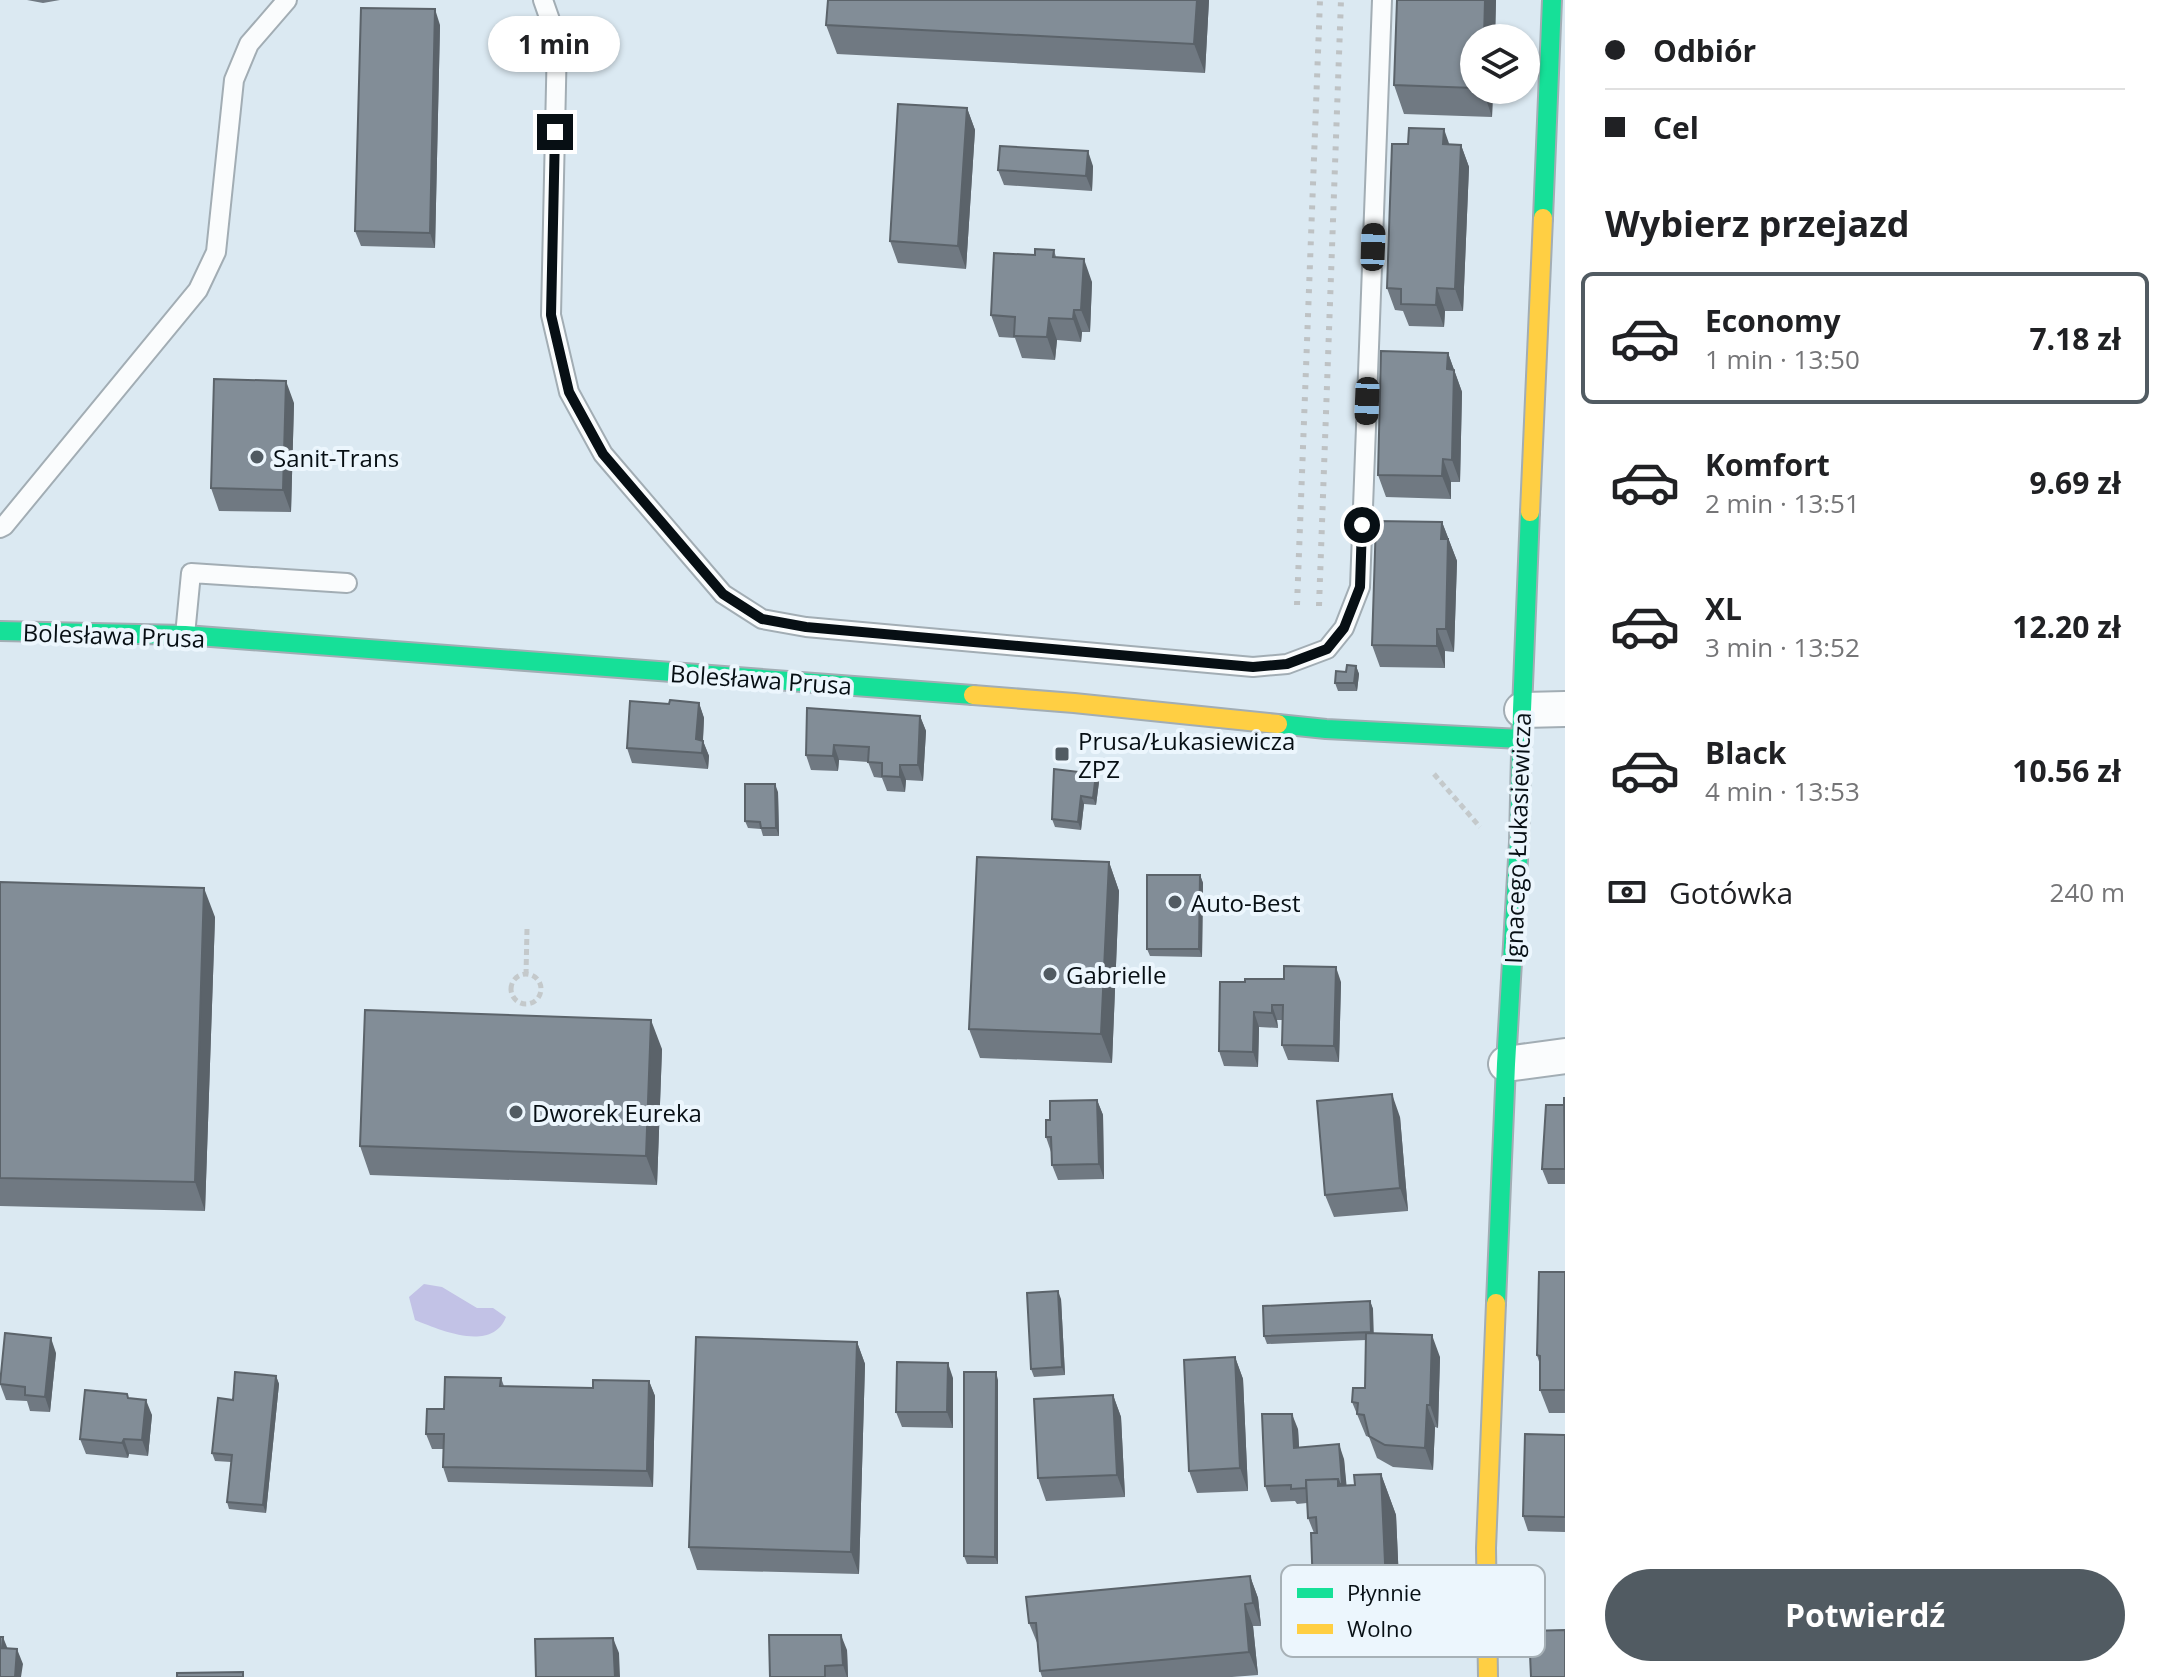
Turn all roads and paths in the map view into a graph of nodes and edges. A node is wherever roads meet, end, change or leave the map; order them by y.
1 (287, 0) edge
2 (543, 0) edge
3 (1382, 0) edge
4 (1552, 0) edge
5 (0, 528) edge
6 (347, 583) dead end
7 (0, 631) edge
8 (185, 635) junction
9 (1565, 709) edge
10 (1521, 724) junction
11 (1414, 734) junction
12 (1519, 842) junction
13 (527, 929) dead end
14 (526, 975) junction
15 (528, 1004) junction
16 (527, 1018) edge
17 (1565, 1056) edge
18 (1506, 1064) junction
19 (1486, 1565) edge
20 (1488, 1657) edge
21 (1488, 1677) edge

1 - 5 lane
2 - 3 lane
4 - 10 street, Ignacego Łukasiewicza
6 - 8 lane
7 - 8 street, Bolesława Prusa
8 - 11 street, Bolesława Prusa
9 - 10 street
10 - 11 street, Bolesława Prusa
10 - 12 street, Ignacego Łukasiewicza
11 - 12 path
12 - 18 street, Ignacego Łukasiewicza
13 - 14 path
14 - 15 path
14 - 15 path
15 - 16 path
17 - 18 street
18 - 19 street, Ignacego Łukasiewicza
20 - 21 street, Ignacego Łukasiewicza

